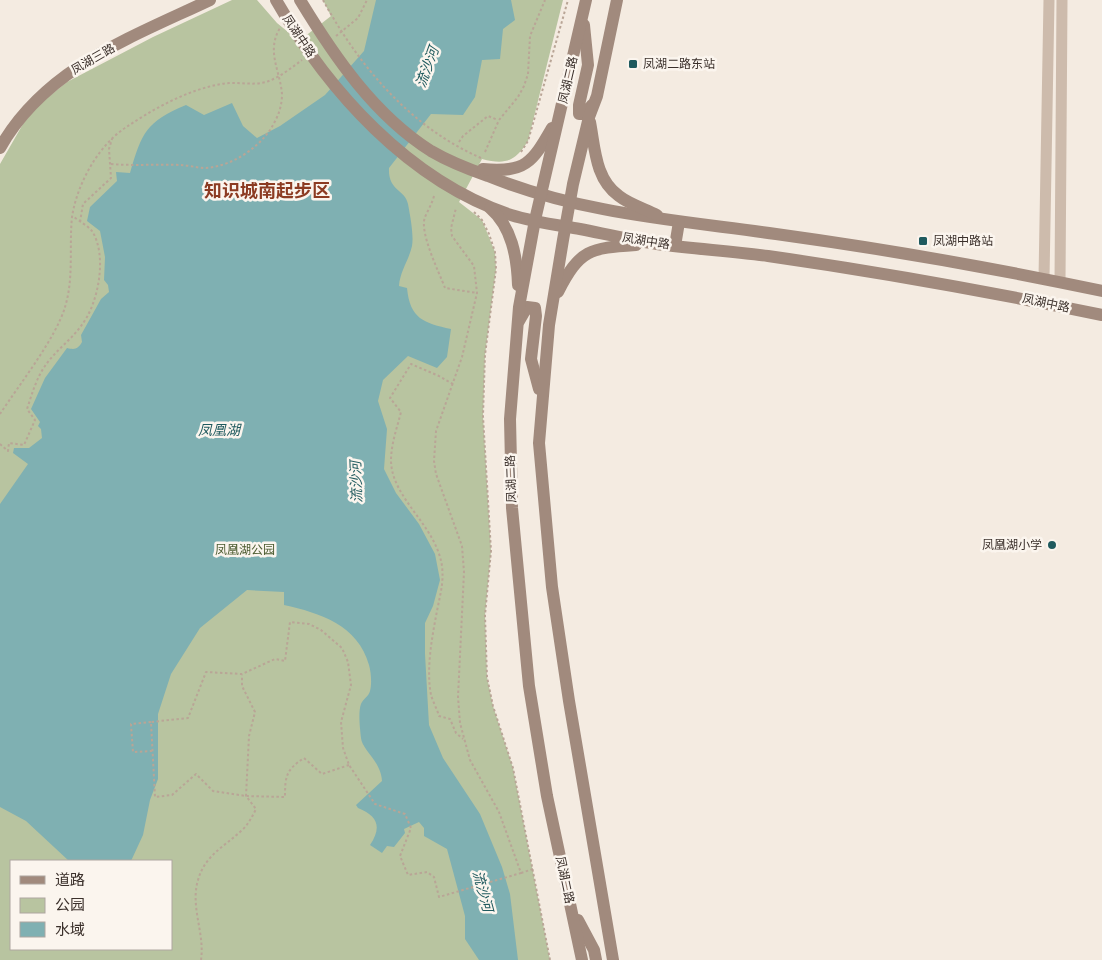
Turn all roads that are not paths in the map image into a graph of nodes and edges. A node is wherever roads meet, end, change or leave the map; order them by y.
1 (210, 0) edge
2 (276, 0) edge
3 (300, 0) edge
4 (586, 0) edge
5 (617, 0) edge
6 (1049, 0) edge
7 (1062, 0) edge
8 (582, 15) junction
9 (597, 96) junction
10 (560, 112) junction
11 (589, 117) junction
12 (0, 148) edge
13 (465, 168) junction
14 (464, 193) junction
15 (540, 196) junction
16 (570, 204) junction
17 (535, 220) junction
18 (674, 221) junction
19 (565, 226) junction
20 (655, 244) junction
21 (675, 246) junction
22 (1044, 278) junction
23 (1060, 282) junction
24 (1102, 291) edge
25 (552, 303) junction
26 (519, 307) junction
27 (1102, 315) edge
28 (517, 326) junction
29 (542, 401) junction
30 (571, 907) junction
31 (582, 960) edge
32 (596, 960) edge
33 (613, 960) edge

1 - 12 street, 凤湖三路
2 - 14 street, 凤湖中路
3 - 13 street, 凤湖中路
4 - 8 street, 凤湖二路
5 - 9 street
6 - 22 street
7 - 23 street
8 - 9 street
8 - 10 street, 凤湖二路
9 - 11 street
10 - 13 street
10 - 15 street, 凤湖二路
11 - 16 street
11 - 18 street
13 - 15 street, 凤湖中路
14 - 17 street, 凤湖中路
14 - 26 street
15 - 16 street, 凤湖中路
15 - 17 street, 凤湖二路
16 - 18 street, 凤湖中路
16 - 19 street
17 - 19 street, 凤湖中路
17 - 26 street, 凤湖二路
18 - 21 street
18 - 22 street, 凤湖中路
19 - 20 street, 凤湖中路
19 - 25 street
20 - 21 street, 凤湖中路
20 - 25 street
21 - 27 street, 凤湖中路
22 - 23 street, 凤湖中路
23 - 24 street, 凤湖中路
25 - 29 street
26 - 28 street, 凤湖二路
28 - 29 street
28 - 30 street, 凤湖二路
29 - 33 street
30 - 31 street, 凤湖二路
30 - 32 street

